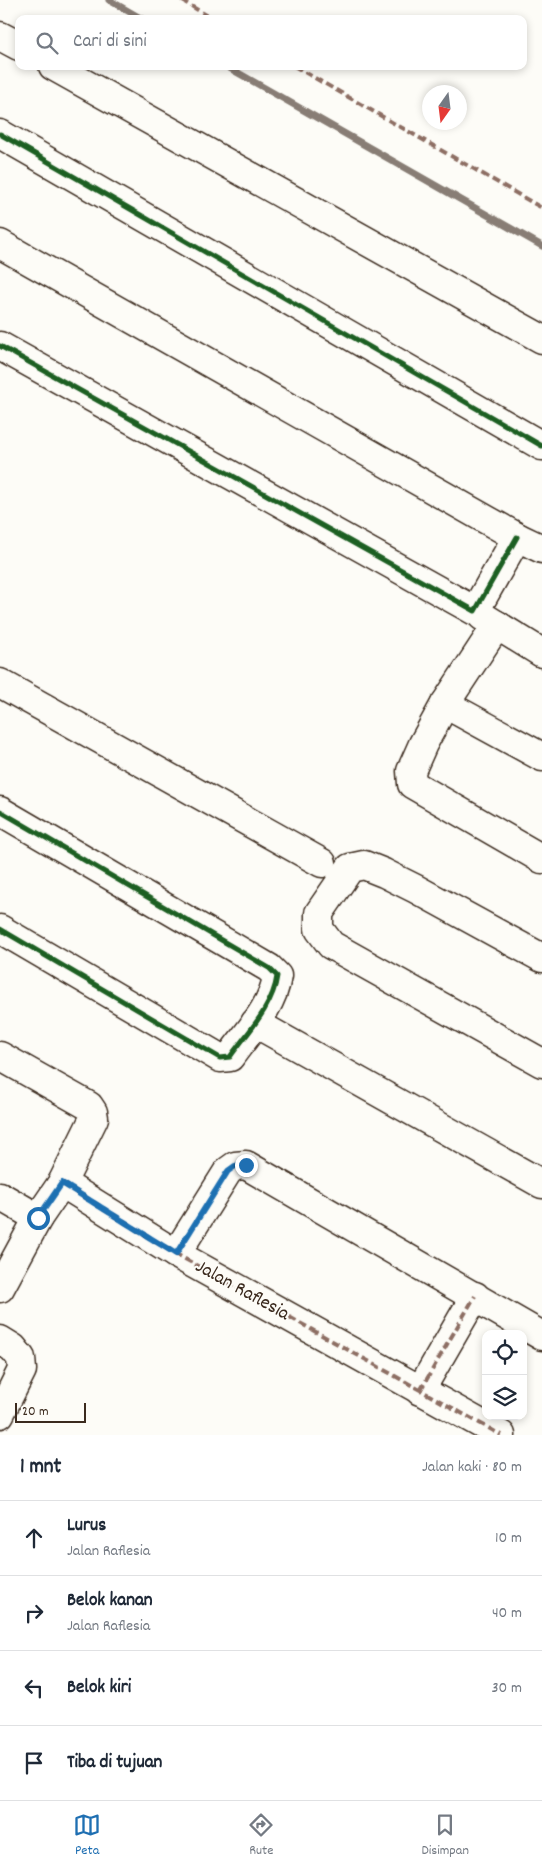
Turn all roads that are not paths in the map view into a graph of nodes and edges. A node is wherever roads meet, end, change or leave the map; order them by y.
1 (0, 36) edge
2 (15, 44) edge
3 (60, 70) edge
4 (0, 134) edge
5 (0, 244) edge
6 (542, 339) edge
7 (0, 346) edge
8 (542, 446) edge
9 (517, 537) junction
10 (542, 549) edge
11 (486, 618) junction
12 (542, 652) edge
13 (0, 683) edge
14 (445, 704) junction
15 (542, 757) edge
16 (0, 811) edge
17 (542, 858) edge
18 (322, 863) dead end
19 (0, 929) edge
20 (542, 958) edge
21 (256, 1023) junction
22 (0, 1056) edge
23 (542, 1063) edge
24 (62, 1183) junction
25 (542, 1184) edge
26 (0, 1196) edge
27 (38, 1218) junction
28 (176, 1254) junction
29 (0, 1288) edge
30 (475, 1296) junction
31 (542, 1336) edge
32 (0, 1340) edge
33 (420, 1391) junction
34 (0, 1414) edge
35 (0, 1430) edge
36 (8, 1435) edge
37 (500, 1435) edge

1 - 2 street
3 - 6 street
4 - 8 street
5 - 9 street
7 - 11 street
9 - 10 street
9 - 11 street
11 - 12 street
11 - 14 street
13 - 18 street
14 - 15 street
14 - 17 street
16 - 21 street
19 - 21 street
20 - 23 street
21 - 25 street
22 - 24 street
24 - 27 street
24 - 28 street, Jalan Raflesia
26 - 27 street
27 - 29 street
28 - 30 street
28 - 33 street, Jalan Raflesia
30 - 31 street
30 - 33 street
32 - 34 street
33 - 37 street, Jalan Raflesia
35 - 36 street

